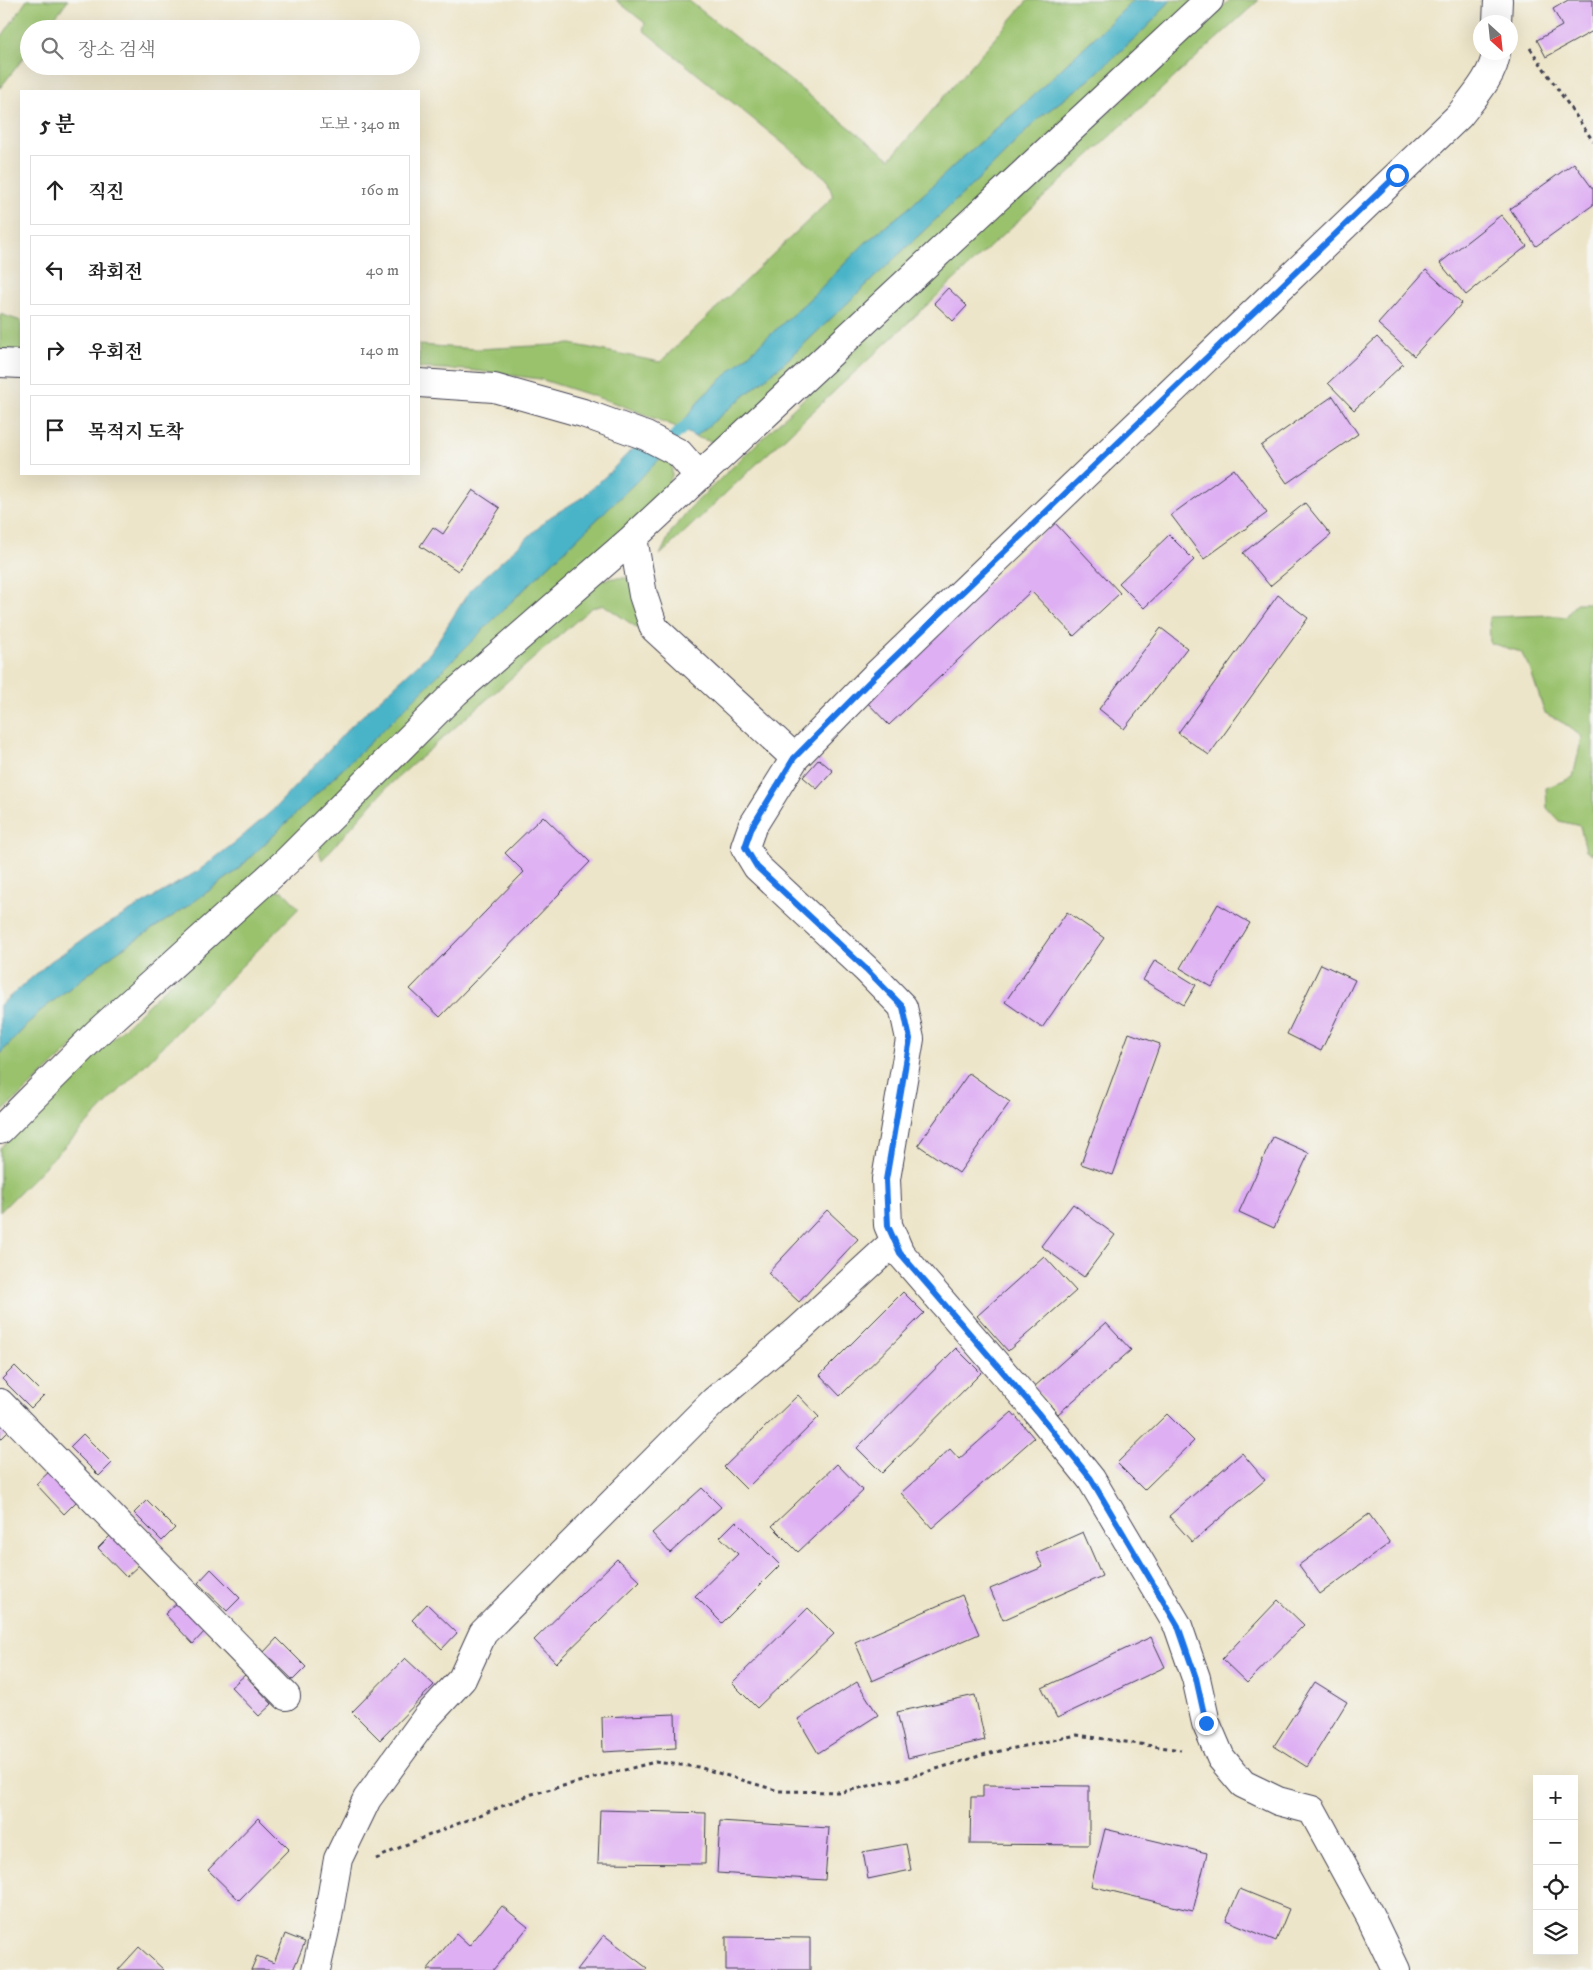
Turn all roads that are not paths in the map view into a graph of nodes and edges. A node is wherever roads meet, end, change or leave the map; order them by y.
1 (1209, 0) edge
2 (1496, 60) edge
3 (0, 363) edge
4 (20, 364) edge
5 (420, 383) edge
6 (699, 476) junction
7 (633, 538) junction
8 (794, 758) junction
9 (0, 1130) edge
10 (895, 1241) junction
11 (0, 1403) edge
12 (286, 1696) dead end
13 (316, 1970) edge
14 (1396, 1970) edge

1 - 6 street
2 - 8 street
3 - 4 street
5 - 6 street
6 - 7 street
7 - 8 street
7 - 9 street
8 - 10 street
10 - 13 street
10 - 14 street
11 - 12 street

